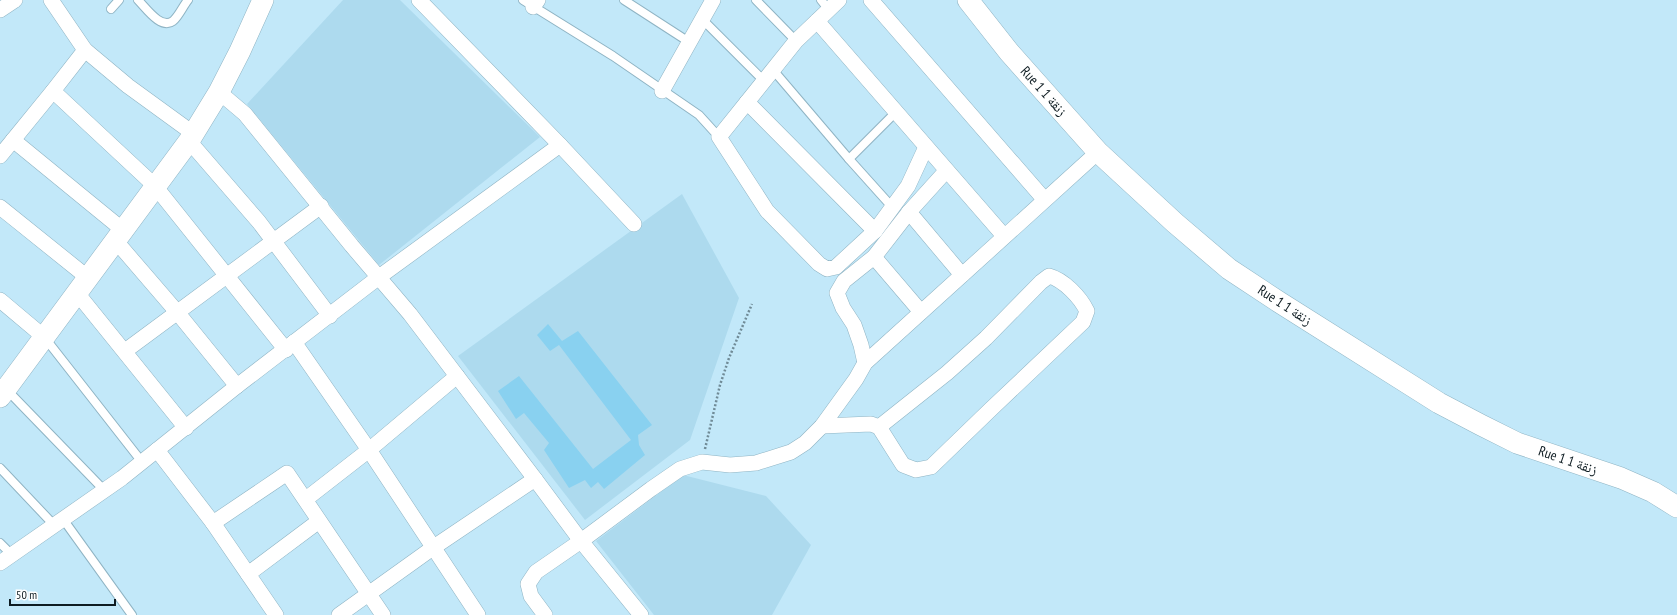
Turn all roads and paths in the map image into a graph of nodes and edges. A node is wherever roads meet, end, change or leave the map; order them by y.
1 (15, 0) edge
2 (51, 0) edge
3 (119, 0) edge
4 (138, 0) edge
5 (188, 0) edge
6 (263, 0) edge
7 (419, 0) edge
8 (624, 0) edge
9 (713, 0) edge
10 (756, 0) edge
11 (871, 0) edge
12 (968, 0) edge
13 (531, 2) edge
14 (830, 3) edge
15 (0, 10) edge
16 (110, 10) dead end
17 (702, 19) junction
18 (817, 21) junction
19 (796, 40) junction
20 (689, 42) junction
21 (84, 50) junction
22 (769, 76) junction
23 (662, 91) junction
24 (53, 92) junction
25 (219, 92) junction
26 (747, 102) junction
27 (896, 112) junction
28 (192, 137) junction
29 (719, 137) junction
30 (13, 140) junction
31 (560, 145) junction
32 (926, 147) junction
33 (1098, 152) junction
34 (0, 156) edge
35 (849, 159) junction
36 (946, 171) junction
37 (155, 186) junction
38 (1044, 199) junction
39 (321, 206) junction
40 (0, 207) edge
41 (893, 208) junction
42 (909, 212) junction
43 (634, 224) dead end
44 (875, 231) junction
45 (119, 235) junction
46 (1004, 236) junction
47 (274, 241) junction
48 (874, 257) junction
49 (227, 275) junction
50 (962, 275) junction
51 (379, 277) junction
52 (82, 285) junction
53 (0, 300) edge
54 (752, 304) dead end
55 (177, 312) junction
56 (921, 312) junction
57 (330, 316) junction
58 (44, 337) junction
59 (290, 346) junction
60 (125, 351) junction
61 (865, 363) junction
62 (457, 376) junction
63 (237, 386) junction
64 (3, 387) edge
65 (822, 426) junction
66 (879, 427) junction
67 (186, 428) junction
68 (157, 450) junction
69 (369, 450) junction
70 (142, 462) junction
71 (702, 462) junction
72 (0, 468) edge
73 (535, 479) junction
74 (104, 490) junction
75 (306, 499) junction
76 (1677, 507) edge
77 (319, 521) junction
78 (59, 522) junction
79 (213, 523) junction
80 (581, 541) junction
81 (0, 543) edge
82 (434, 547) junction
83 (6, 559) edge
84 (248, 574) junction
85 (369, 594) junction
86 (132, 615) edge
87 (276, 615) edge
88 (339, 615) edge
89 (383, 615) edge
90 (478, 615) edge
91 (544, 615) edge
92 (641, 615) edge

1 - 15 street
2 - 21 street
3 - 16 lane
4 - 5 lane
6 - 25 street
7 - 31 street
8 - 20 lane
9 - 17 street
10 - 19 lane
11 - 38 street
12 - 33 street, Rue 1 زنقة 1
13 - 23 lane
14 - 18 street
17 - 20 street
17 - 22 lane
18 - 19 street
18 - 27 street
19 - 22 street
20 - 23 street
21 - 24 street
21 - 28 street
22 - 26 street
22 - 35 lane
23 - 29 lane
24 - 30 street
24 - 37 street
25 - 28 street
25 - 39 street
26 - 29 street
26 - 44 street
27 - 32 street
27 - 35 lane
28 - 37 street
28 - 47 street
29 - 44 street
30 - 34 street
30 - 45 street
31 - 43 street
31 - 51 street
32 - 36 street
32 - 41 street
33 - 38 street
33 - 76 street, Rue 1 زنقة 1
35 - 41 lane
36 - 42 street
36 - 46 street
37 - 45 street
37 - 49 street
38 - 46 street
39 - 47 street
39 - 51 street
40 - 52 street
41 - 44 street
42 - 48 street
42 - 50 street
45 - 52 street
45 - 55 street
46 - 50 street
47 - 49 street
47 - 57 street
48 - 56 street
48 - 61 street
49 - 55 street
49 - 59 street
50 - 56 street
51 - 57 street
51 - 62 street
52 - 58 street
52 - 60 street
53 - 58 street
54 - 71 path
55 - 60 street
55 - 63 street
56 - 61 street
57 - 59 street
58 - 64 street
58 - 70 lane
59 - 63 street
59 - 69 street
60 - 67 street
61 - 65 street
62 - 69 street
62 - 73 street
63 - 67 street
64 - 74 lane
65 - 66 street
65 - 71 street
66 - 66 street
67 - 68 street
68 - 70 street
68 - 79 street
69 - 75 street
69 - 82 street
70 - 74 street
71 - 80 street
72 - 78 lane
73 - 80 street
73 - 82 street
74 - 78 street
75 - 77 street
75 - 79 street
77 - 84 street
77 - 85 street
78 - 83 street
78 - 86 lane
79 - 84 street
80 - 91 street
80 - 92 street
81 - 83 lane
82 - 85 street
82 - 90 street
84 - 87 street
85 - 88 street
85 - 89 street

